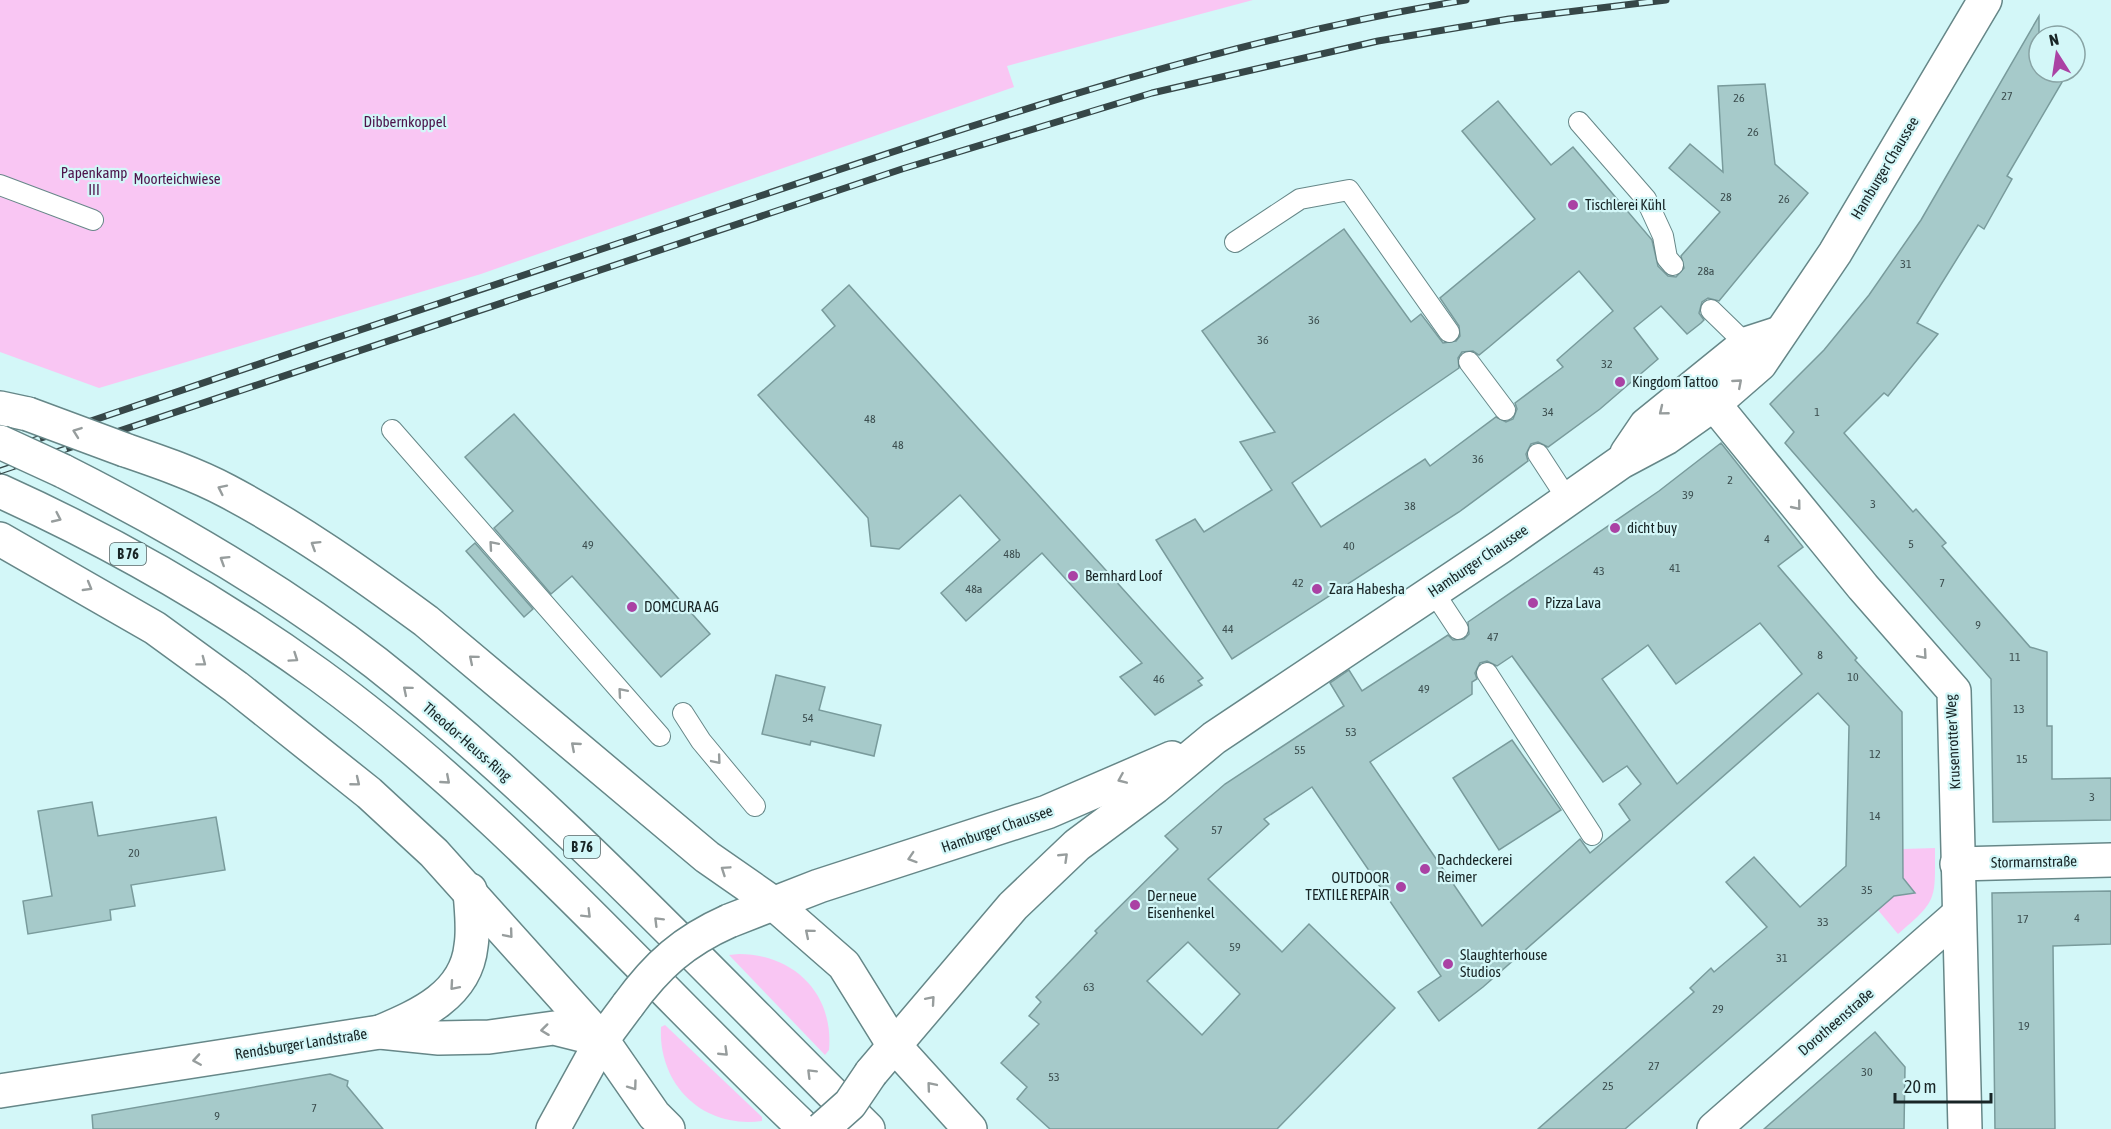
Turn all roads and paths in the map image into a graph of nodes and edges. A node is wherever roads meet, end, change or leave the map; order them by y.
1 (1984, 0) edge
2 (1580, 123) dead end
3 (0, 185) edge
4 (93, 220) dead end
5 (1235, 242) dead end
6 (1673, 265) dead end
7 (1712, 310) dead end
8 (1449, 332) dead end
9 (1780, 333) junction
10 (1746, 344) junction
11 (1469, 362) dead end
12 (1714, 404) junction
13 (1505, 410) dead end
14 (14, 411) edge
15 (392, 430) dead end
16 (0, 442) edge
17 (1538, 454) dead end
18 (1621, 462) junction
19 (2, 492) edge
20 (1568, 500) junction
21 (0, 539) edge
22 (1433, 591) junction
23 (1458, 629) dead end
24 (1486, 673) dead end
25 (683, 713) dead end
26 (660, 736) dead end
27 (1214, 738) junction
28 (755, 806) dead end
29 (1592, 835) dead end
30 (2111, 860) edge
31 (1957, 864) junction
32 (470, 890) junction
33 (773, 903) junction
34 (1958, 915) junction
35 (380, 1032) junction
36 (602, 1040) junction
37 (893, 1044) junction
38 (0, 1091) edge
39 (554, 1128) edge
40 (668, 1129) edge
41 (805, 1129) edge
42 (822, 1129) edge
43 (868, 1129) edge
44 (970, 1129) edge
45 (1714, 1129) edge
46 (1965, 1129) edge

1 - 9 main road, Hamburger Chaussee
2 - 6 lane
3 - 4 lane
5 - 8 lane
7 - 10 lane
9 - 10 main road, Hamburger Chaussee
12 -> 9 main road, Hamburger Chaussee
10 -> 18 main road, Hamburger Chaussee
11 - 13 lane
12 - 18 main road, Hamburger Chaussee
12 -> 31 main road, Krusenrotter Weg
33 -> 14 main road, bridge
26 -> 15 lane
43 -> 16 main road, Theodor-Heuss-Ring / B 76, bridge
17 - 20 lane
18 - 20 main road, Hamburger Chaussee
19 -> 41 main road, B 76
20 - 22 main road, Hamburger Chaussee
21 -> 32 main road
22 - 23 lane
22 - 27 main road, Hamburger Chaussee
24 - 29 lane
25 -> 28 lane
27 -> 33 main road, Hamburger Chaussee
37 -> 27 main road, Hamburger Chaussee
30 - 31 main road, Stormarnstraße
31 - 34 main road, Krusenrotter Weg
32 -> 35 main road
32 -> 36 main road
33 - 36 main road, Hamburger Chaussee, bridge
37 -> 33 main road
34 - 45 main road, Dorotheenstraße
34 - 46 main road, Krusenrotter Weg
36 -> 35 main road, Rendsburger Landstraße
35 -> 38 main road, Rendsburger Landstraße
36 - 39 main road, Hamburger Chaussee
36 -> 40 main road
37 - 42 main road, Hamburger Chaussee, bridge
44 -> 37 main road

